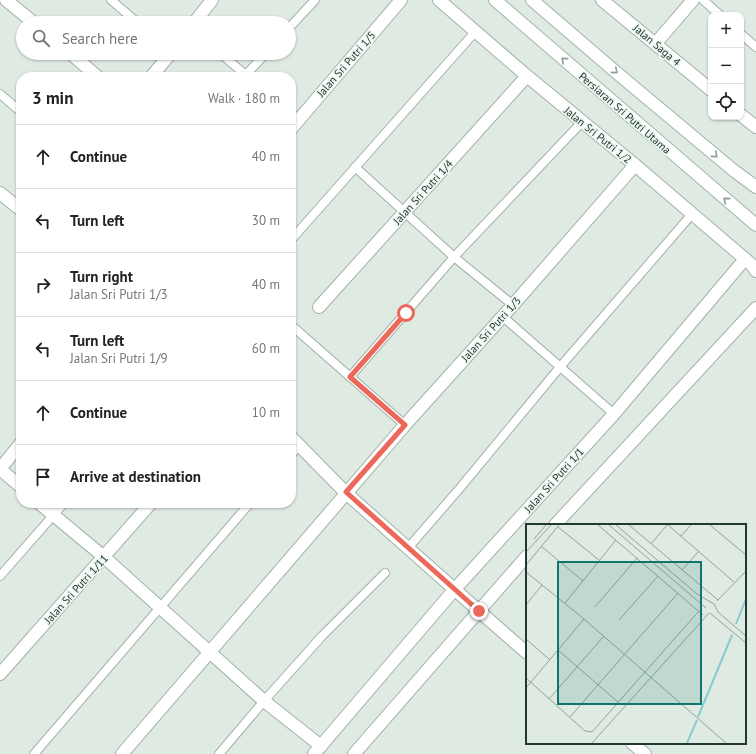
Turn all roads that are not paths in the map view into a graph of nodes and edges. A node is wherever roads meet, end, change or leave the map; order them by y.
1 (6, 0) edge
2 (111, 0) edge
3 (212, 0) edge
4 (315, 0) edge
5 (401, 0) edge
6 (439, 0) edge
7 (495, 0) edge
8 (532, 0) edge
9 (602, 0) edge
10 (694, 0) edge
11 (703, 0) edge
12 (717, 12) edge
13 (25, 16) edge
14 (130, 16) edge
15 (199, 16) edge
16 (296, 20) edge
17 (475, 32) junction
18 (744, 37) edge
19 (656, 43) junction
20 (756, 47) edge
21 (78, 60) edge
22 (165, 60) edge
23 (228, 60) edge
24 (260, 60) edge
25 (92, 72) edge
26 (155, 72) edge
27 (241, 72) edge
28 (249, 72) edge
29 (527, 76) junction
30 (708, 87) edge
31 (0, 94) edge
32 (16, 108) edge
33 (744, 117) edge
34 (296, 118) edge
35 (582, 122) junction
36 (756, 127) edge
37 (635, 165) junction
38 (355, 167) junction
39 (756, 187) edge
40 (0, 193) edge
41 (16, 206) edge
42 (405, 212) junction
43 (692, 214) junction
44 (756, 225) edge
45 (296, 234) edge
46 (454, 257) junction
47 (745, 259) junction
48 (756, 271) edge
49 (512, 305) junction
50 (319, 307) dead end
51 (755, 308) edge
52 (502, 316) junction
53 (296, 330) edge
54 (560, 367) junction
55 (350, 377) junction
56 (614, 414) junction
57 (405, 425) junction
58 (296, 442) edge
59 (16, 449) edge
60 (0, 469) edge
61 (16, 483) edge
62 (346, 492) junction
63 (44, 508) edge
64 (60, 508) edge
65 (147, 508) edge
66 (246, 508) edge
67 (53, 516) junction
68 (556, 524) edge
69 (408, 548) junction
70 (104, 557) junction
71 (526, 557) edge
72 (385, 573) dead end
73 (0, 576) edge
74 (454, 590) junction
75 (160, 608) junction
76 (479, 611) junction
77 (210, 652) junction
78 (526, 652) edge
79 (0, 674) edge
80 (264, 701) junction
81 (633, 744) edge
82 (318, 750) edge
83 (34, 754) edge
84 (122, 754) edge
85 (220, 754) edge
86 (354, 754) edge
87 (645, 754) edge

1 - 13 street
2 - 14 lane
3 - 15 street
4 - 16 lane
5 - 34 street, Jalan Sri Putri 1/5
6 - 17 street, Jalan Sri Putri 1/2
44 -> 7 street, Persiaran Sri Putri Utama
8 -> 39 street
9 - 19 street, Jalan Saga 4
10 - 19 street
11 - 12 lane
17 - 29 street, Jalan Sri Putri 1/2
17 - 38 lane
18 - 20 lane
19 - 30 street, Jalan Saga 4
21 - 25 street
22 - 26 street
23 - 27 lane
24 - 28 lane
29 - 35 street, Jalan Sri Putri 1/2
29 - 42 street, Jalan Sri Putri 1/4
31 - 32 lane
33 - 36 street
35 - 37 street, Jalan Sri Putri 1/2
35 - 46 lane
37 - 43 street, Jalan Sri Putri 1/2
37 - 49 street, Jalan Sri Putri 1/3
38 - 42 lane
38 - 45 lane
40 - 41 street
42 - 46 lane
42 - 50 street, Jalan Sri Putri 1/4
43 - 47 street, Jalan Sri Putri 1/2
43 - 54 lane
46 - 49 lane
46 - 55 lane
47 - 48 street, Jalan Sri Putri 1/2
47 - 56 street, Jalan Sri Putri 1/1
49 - 52 street, Jalan Sri Putri 1/3
51 - 68 street
52 - 54 lane
52 - 57 street, Jalan Sri Putri 1/3
53 - 55 lane
54 - 56 lane
54 - 69 lane
55 - 57 lane
56 - 74 street, Jalan Sri Putri 1/1
57 - 62 street, Jalan Sri Putri 1/3
58 - 62 street
59 - 60 street
60 - 61 street
62 - 69 street
62 - 77 street, Jalan Sri Putri 1/3
63 - 67 street
64 - 67 lane
65 - 70 street, Jalan Sri Putri 1/11
66 - 75 lane
67 - 70 street
67 - 73 lane
69 - 74 street
70 - 75 street
70 - 79 street, Jalan Sri Putri 1/11
71 - 76 street
72 - 80 lane
74 - 76 street
74 - 82 street, Jalan Sri Putri 1/1
75 - 77 street
75 - 83 lane
76 - 78 street
76 - 86 street
77 - 80 street
77 - 84 street, Jalan Sri Putri 1/3
80 - 82 street
80 - 85 lane
81 - 87 street

